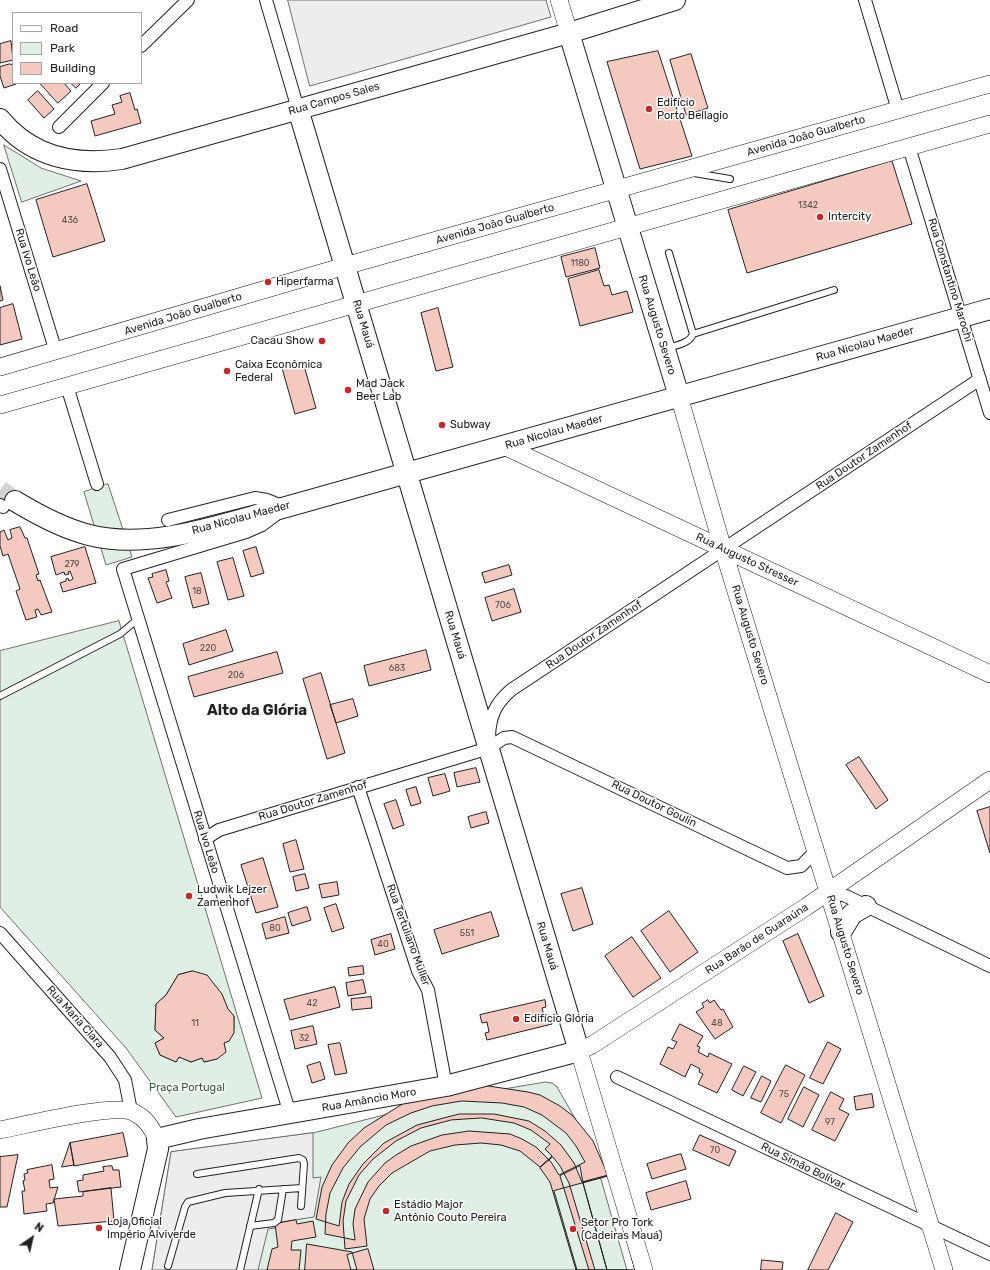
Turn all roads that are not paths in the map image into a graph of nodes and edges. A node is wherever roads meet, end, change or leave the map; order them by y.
1 (188, 0) edge
2 (266, 0) edge
3 (559, 0) edge
4 (675, 0) edge
5 (865, 0) edge
6 (569, 33) junction
7 (142, 45) edge
8 (102, 84) edge
9 (990, 84) edge
10 (298, 109) junction
11 (898, 110) junction
12 (0, 119) edge
13 (990, 124) edge
14 (59, 127) dead end
15 (909, 147) junction
16 (0, 169) edge
17 (681, 171) junction
18 (730, 179) dead end
19 (616, 190) junction
20 (628, 227) junction
21 (669, 253) dead end
22 (345, 266) junction
23 (834, 290) dead end
24 (356, 304) junction
25 (990, 309) edge
26 (961, 317) junction
27 (693, 334) junction
28 (665, 350) junction
29 (56, 352) junction
30 (0, 367) edge
31 (985, 381) edge
32 (67, 386) junction
33 (679, 396) junction
34 (0, 405) edge
35 (990, 413) edge
36 (504, 446) junction
37 (407, 473) junction
38 (97, 484) dead end
39 (6, 504) tunnel mouth
40 (286, 507) junction
41 (168, 520) dead end
42 (723, 549) junction
43 (138, 619) junction
44 (990, 674) edge
45 (0, 696) edge
46 (488, 748) junction
47 (990, 780) edge
48 (358, 787) junction
49 (205, 839) junction
50 (816, 851) junction
51 (828, 892) junction
52 (866, 906) junction
53 (841, 932) junction
54 (0, 933) edge
55 (990, 966) edge
56 (579, 1051) junction
57 (617, 1077) dead end
58 (446, 1086) junction
59 (132, 1111) junction
60 (290, 1114) junction
61 (0, 1130) edge
62 (157, 1139) junction
63 (198, 1174) dead end
64 (283, 1188) junction
65 (302, 1188) junction
66 (259, 1189) junction
67 (301, 1206) dead end
68 (250, 1226) junction
69 (930, 1227) junction
70 (990, 1254) edge
71 (168, 1266) dead end
72 (130, 1270) edge
73 (240, 1270) edge
74 (644, 1270) edge
75 (944, 1270) edge

1 - 7 street
2 - 10 street, Rua Mauá
3 - 6 street, Rua Augusto Severo
4 - 6 main road, Rua Campos Sales
5 - 11 street
6 - 10 main road, Rua Campos Sales
6 - 19 main road, Rua Augusto Severo
8 - 14 street
9 - 11 street, Avenida João Gualberto
10 - 12 main road, Rua Campos Sales
10 - 22 main road, Rua Mauá
11 - 17 street, Avenida João Gualberto
13 - 15 street
15 - 20 street
15 - 26 street, Rua Constantino Marochi
16 - 29 street, Rua Ivo Leão
17 - 18 lane
17 - 19 street, Avenida João Gualberto
19 - 20 main road, Rua Augusto Severo
19 - 22 street, Avenida João Gualberto
20 - 24 street
20 - 28 main road, Rua Augusto Severo
21 - 27 lane
22 - 24 main road, Rua Mauá
22 - 29 street, Avenida João Gualberto
23 - 27 lane
24 - 32 street
24 - 37 main road, Rua Mauá
25 - 26 main road, Rua Nicolau Maeder
26 - 31 street, Rua Constantino Marochi
26 - 33 main road, Rua Nicolau Maeder
27 - 28 lane
28 - 33 main road, Rua Augusto Severo
29 - 30 street, Avenida João Gualberto
31 - 35 street, Rua Constantino Marochi
31 - 42 street, Rua Doutor Zamenhof
32 - 34 street
32 - 38 street
33 - 36 main road, Rua Nicolau Maeder
33 - 42 street, Rua Augusto Severo
36 - 37 main road, Rua Nicolau Maeder
36 - 42 street, Rua Augusto Stresser
37 - 40 main road, Rua Nicolau Maeder
37 - 46 main road, Rua Mauá
39 - 40 main road, Rua Nicolau Maeder
40 - 41 street
40 - 43 street, Rua Ivo Leão
42 - 44 street, Rua Augusto Stresser
42 - 46 street, Rua Doutor Zamenhof
42 - 50 street, Rua Augusto Severo
43 - 45 lane
43 - 49 street, Rua Ivo Leão
46 - 48 street, Rua Doutor Zamenhof
46 - 50 street, Rua Doutor Goulin
46 - 56 main road, Rua Mauá
47 - 51 street, Rua Barão de Guaraúna
48 - 49 street, Rua Doutor Zamenhof
48 - 58 street, Rua Tertuliano Müller
49 - 60 street, Rua Ivo Leão
50 - 51 street, Rua Augusto Severo
51 - 52 street
51 - 53 street, Rua Augusto Severo
51 - 56 street, Rua Barão de Guaraúna
52 - 53 main road
52 - 55 street
53 - 69 street, Rua Augusto Severo
54 - 59 street, Rua Maria Clara
56 - 58 main road, Rua Amâncio Moro
56 - 74 street, Rua Mauá
57 - 69 street, Rua Simão Bolívar
58 - 60 main road, Rua Amâncio Moro
59 - 61 street
59 - 62 street
60 - 62 main road, Rua Amâncio Moro
62 - 72 main road
63 - 65 lane
64 - 65 lane
64 - 66 lane
64 - 68 lane
65 - 67 lane
66 - 68 lane
66 - 71 lane
68 - 73 lane
69 - 70 street, Rua Simão Bolívar
69 - 75 street, Rua Augusto Severo

